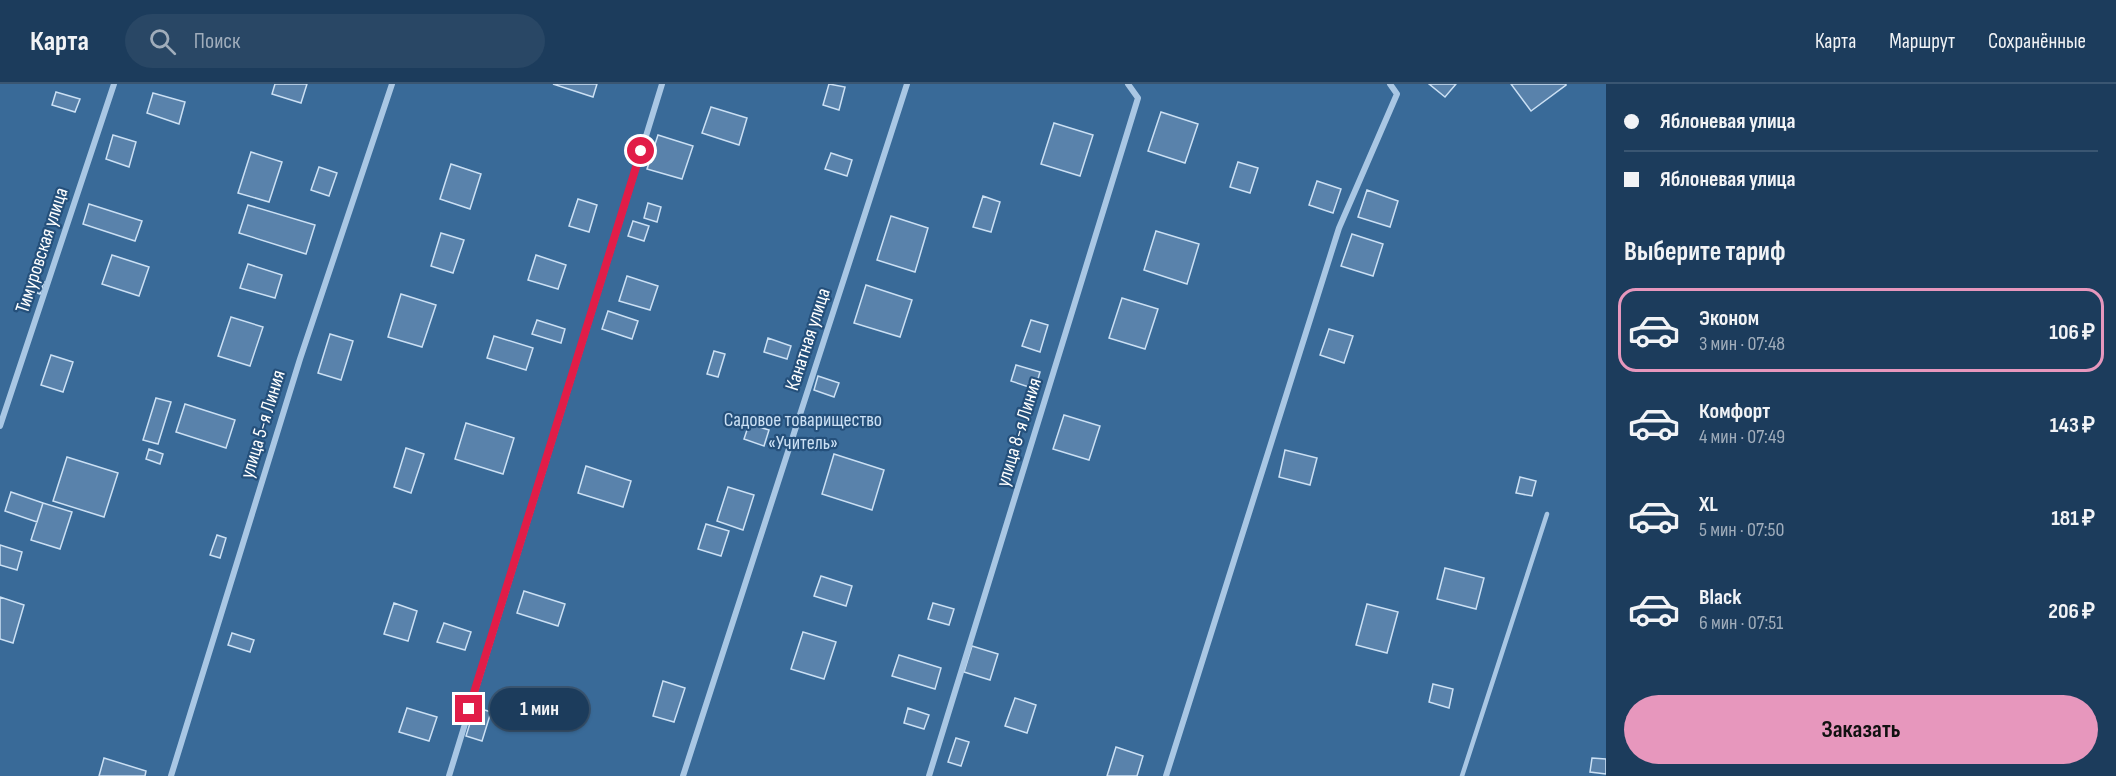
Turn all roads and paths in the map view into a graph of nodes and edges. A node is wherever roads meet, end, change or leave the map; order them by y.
1 (114, 84) edge
2 (392, 84) edge
3 (662, 84) edge
4 (907, 84) edge
5 (1128, 84) edge
6 (1389, 84) edge
7 (0, 426) edge
8 (1547, 514) dead end
9 (171, 776) edge
10 (448, 776) edge
11 (683, 776) edge
12 (929, 776) edge
13 (1166, 776) edge
14 (1462, 776) edge

1 - 7 street, Тимуровская улица
2 - 9 street, улица 5-я Линия
3 - 10 street
4 - 11 street, Канатная улица
5 - 12 street, улица 8-я Линия
6 - 13 street
8 - 14 lane

